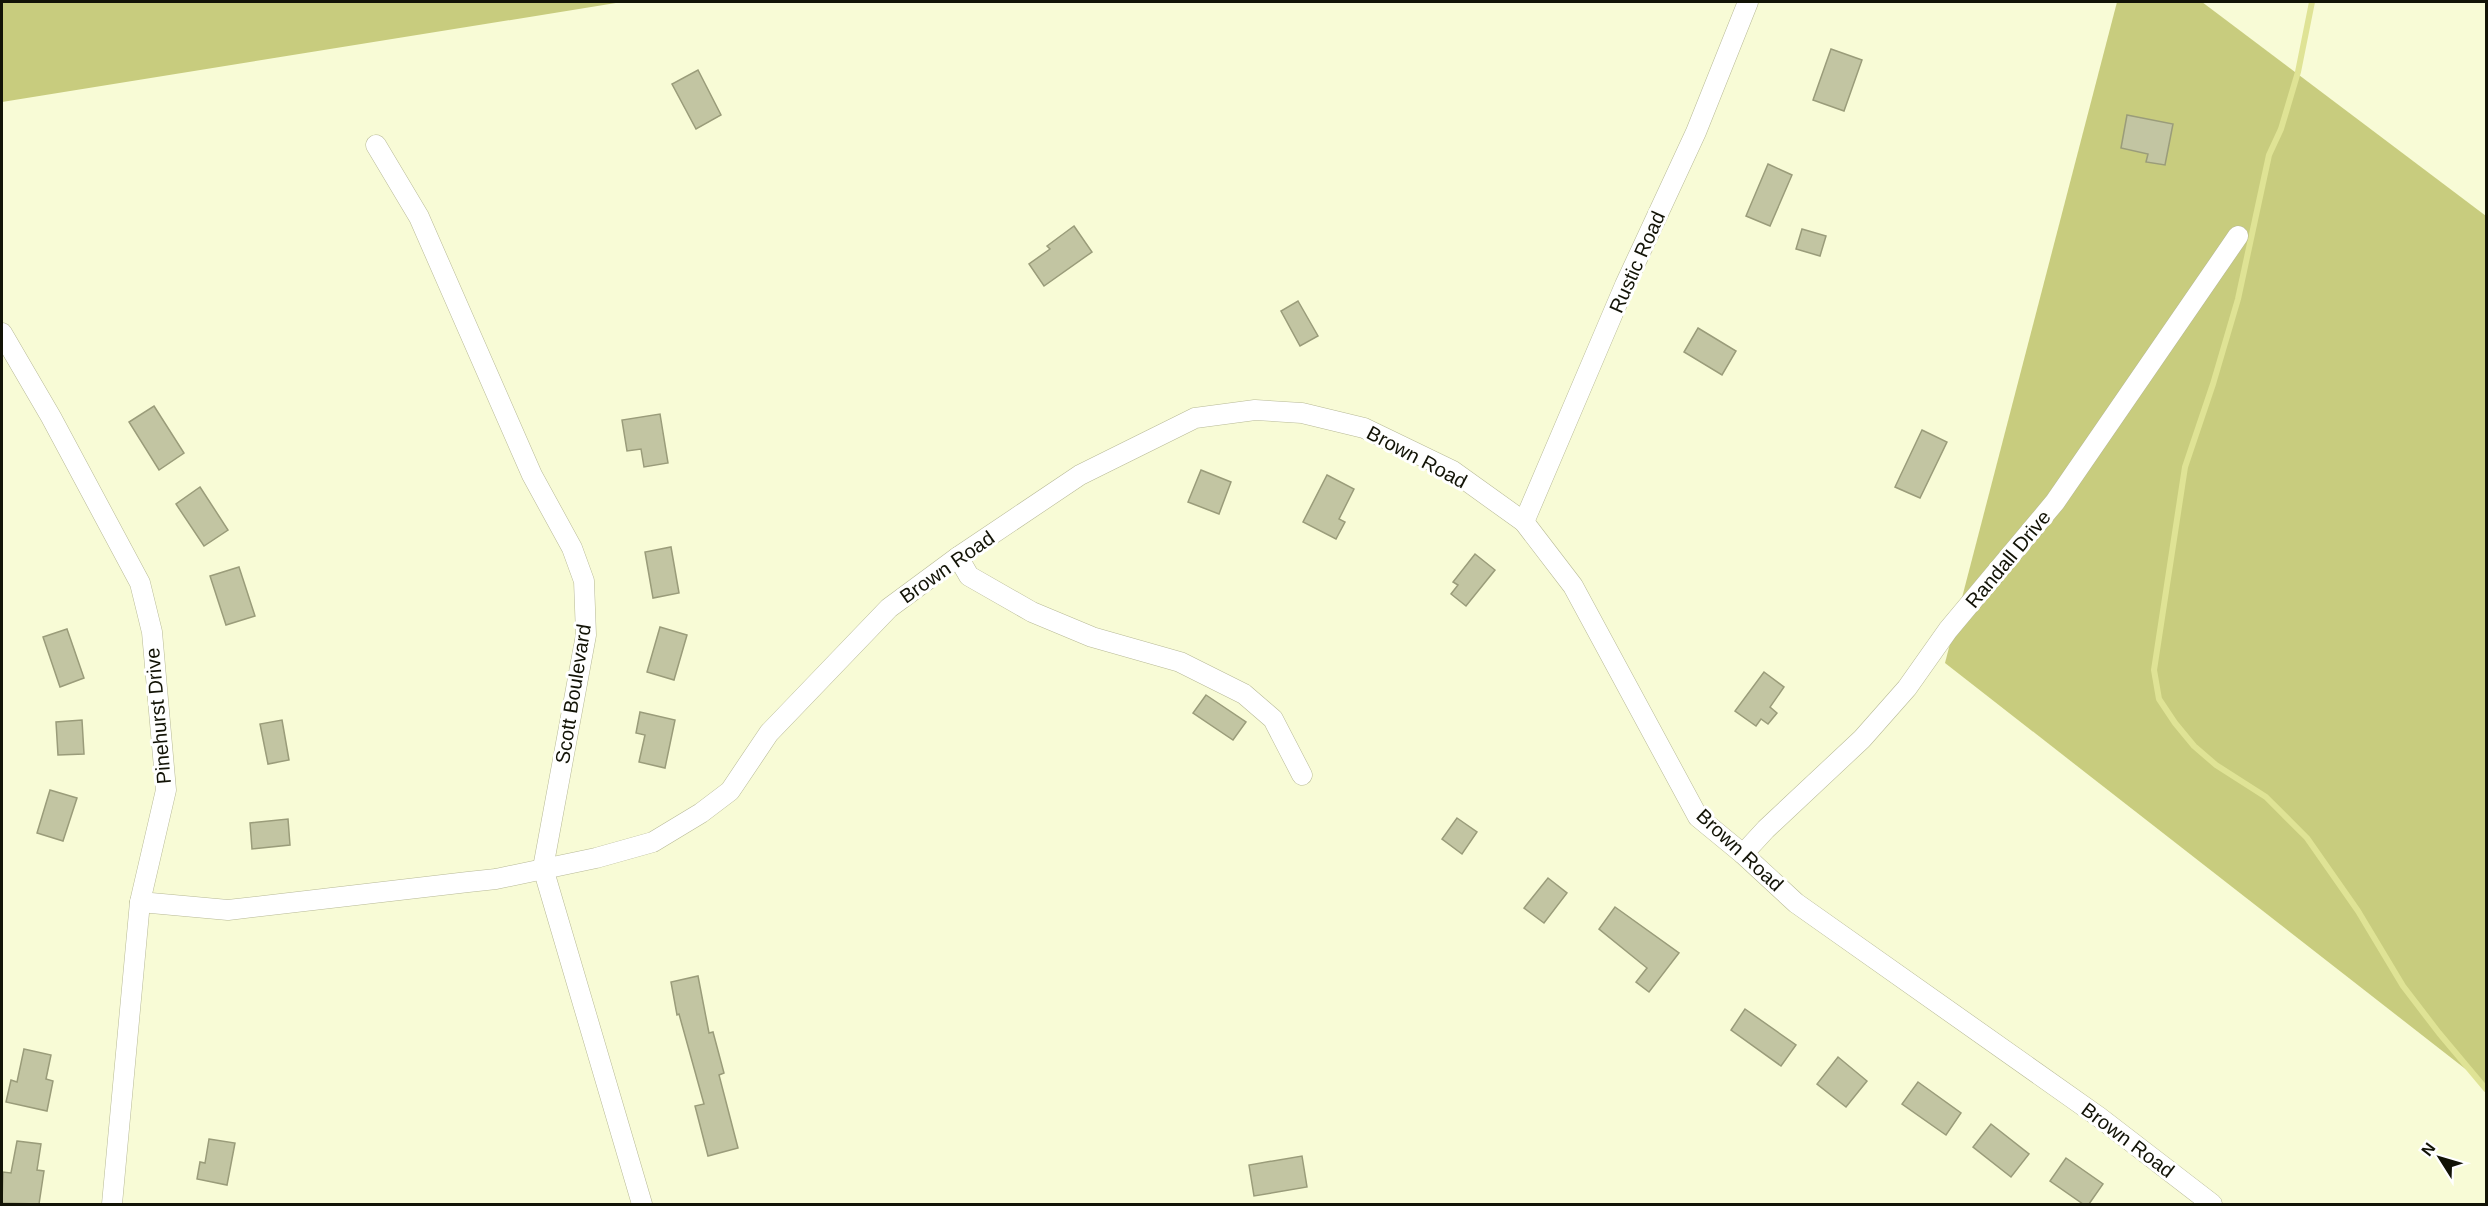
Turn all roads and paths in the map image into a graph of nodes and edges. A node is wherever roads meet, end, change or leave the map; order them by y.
1 (1748, 2) edge
2 (376, 145) dead end
3 (2238, 236) dead end
4 (2, 333) edge
5 (1524, 522) junction
6 (958, 557) junction
7 (1302, 775) dead end
8 (1743, 854) junction
9 (543, 868) junction
10 (140, 902) junction
11 (112, 1204) edge
12 (642, 1204) edge
13 (2212, 1204) edge

1 - 5 street, Rustic Road
2 - 9 street, Scott Boulevard
3 - 8 street, Randall Drive
4 - 10 street, Pinehurst Drive
5 - 6 street, Brown Road
5 - 8 street, Brown Road
6 - 7 street
6 - 9 street, Brown Road
8 - 13 street, Brown Road
9 - 10 street, Brown Road
9 - 12 street, Scott Boulevard
10 - 11 street, Pinehurst Drive

